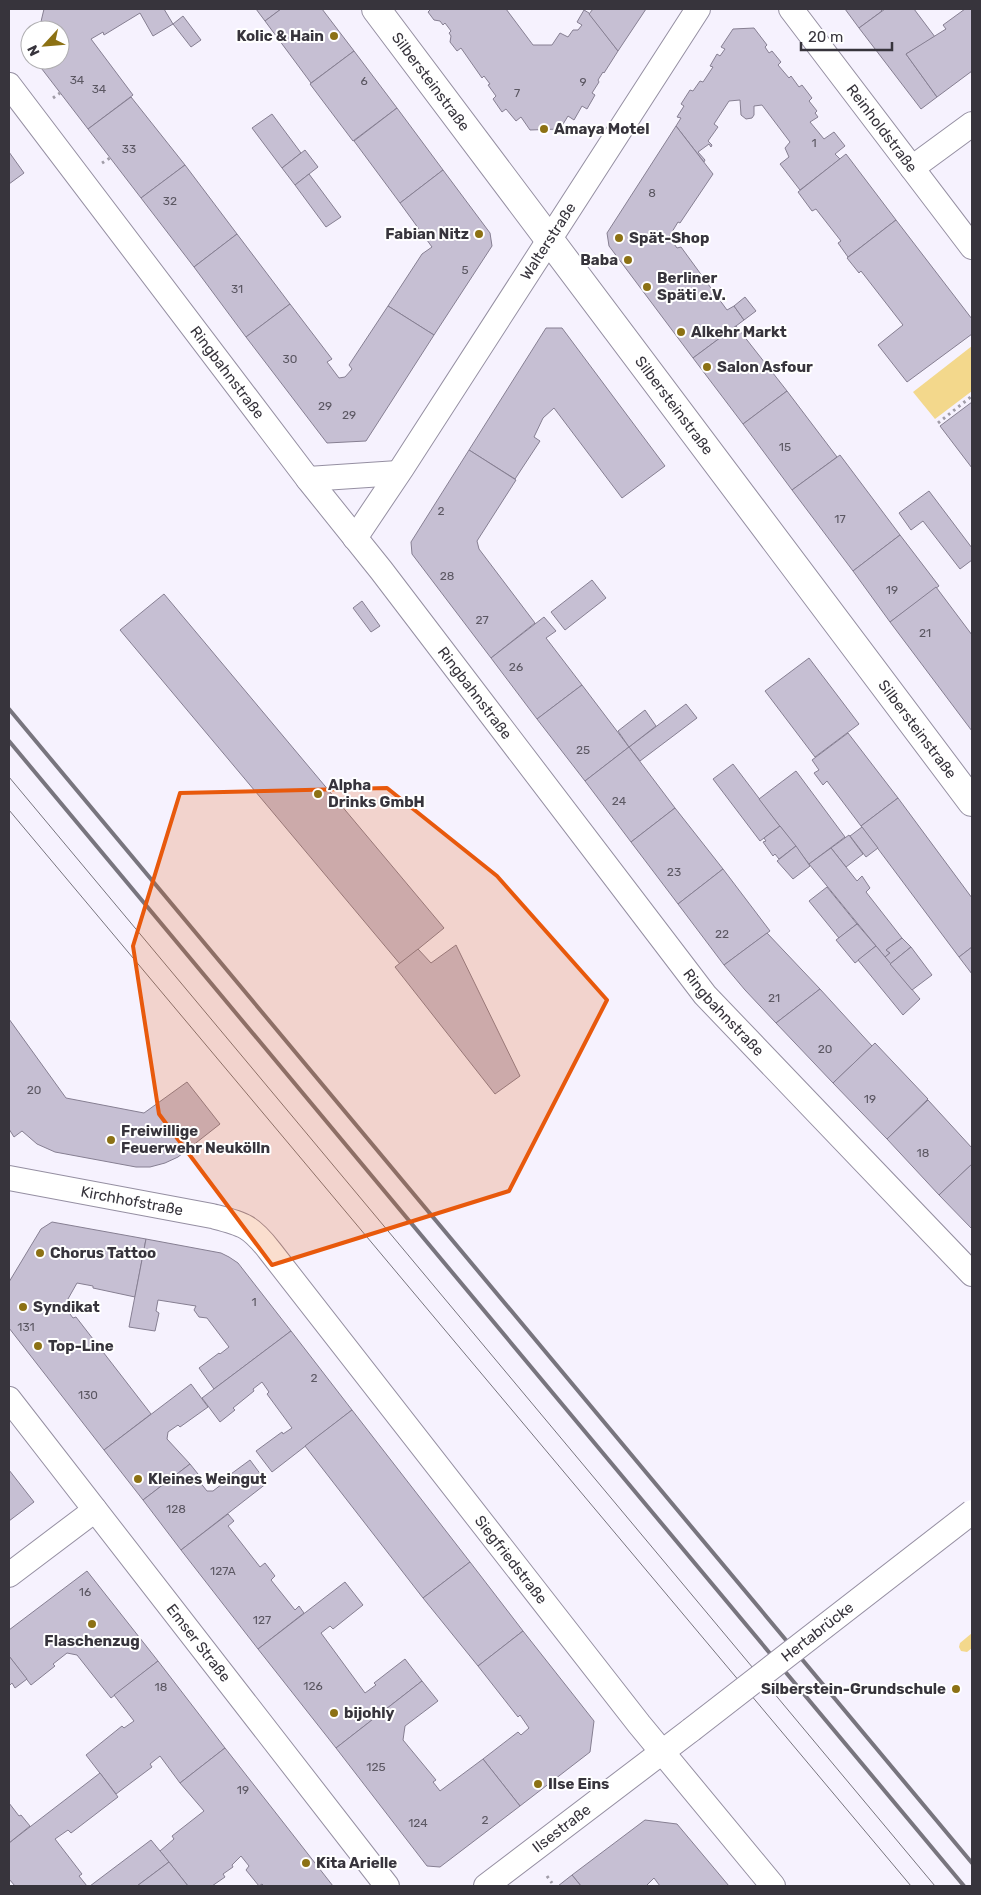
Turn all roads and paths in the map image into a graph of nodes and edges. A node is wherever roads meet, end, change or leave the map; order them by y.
1 (376, 9) edge
2 (698, 9) edge
3 (792, 9) edge
4 (9, 85) edge
5 (60, 93) dead end
6 (54, 98) dead end
7 (972, 124) edge
8 (110, 158) dead end
9 (104, 162) dead end
10 (912, 168) junction
11 (549, 238) junction
12 (972, 247) edge
13 (972, 396) edge
14 (938, 423) dead end
15 (398, 473) junction
16 (308, 478) junction
17 (355, 538) junction
18 (972, 802) edge
19 (9, 1178) edge
20 (253, 1231) joint
21 (972, 1274) edge
22 (9, 1399) edge
23 (95, 1510) junction
24 (972, 1512) edge
25 (9, 1576) edge
26 (661, 1752) junction
27 (547, 1876) dead end
28 (552, 1883) dead end
29 (387, 1886) edge
30 (486, 1886) edge
31 (773, 1886) edge

1 - 11 street, Silbersteinstraße
2 - 11 street, Walterstraße
3 - 10 street, Reinholdstraße
4 - 16 street, Ringbahnstraße
5 - 6 path
7 - 10 street
8 - 9 path
10 - 12 street, Reinholdstraße
11 - 15 street, Walterstraße
11 - 18 street, Silbersteinstraße
13 - 14 path
15 - 16 street
15 - 17 street, Walterstraße
16 - 17 street, Ringbahnstraße
17 - 21 street, Ringbahnstraße
19 - 20 street, Kirchhofstraße
20 - 26 street, Siegfriedstraße
22 - 23 street, Emser Straße
23 - 25 street
23 - 29 street, Emser Straße
24 - 26 street, Hertabrücke, bridge
26 - 30 street, Ilsestraße
26 - 31 street, Siegfriedstraße
27 - 28 path

